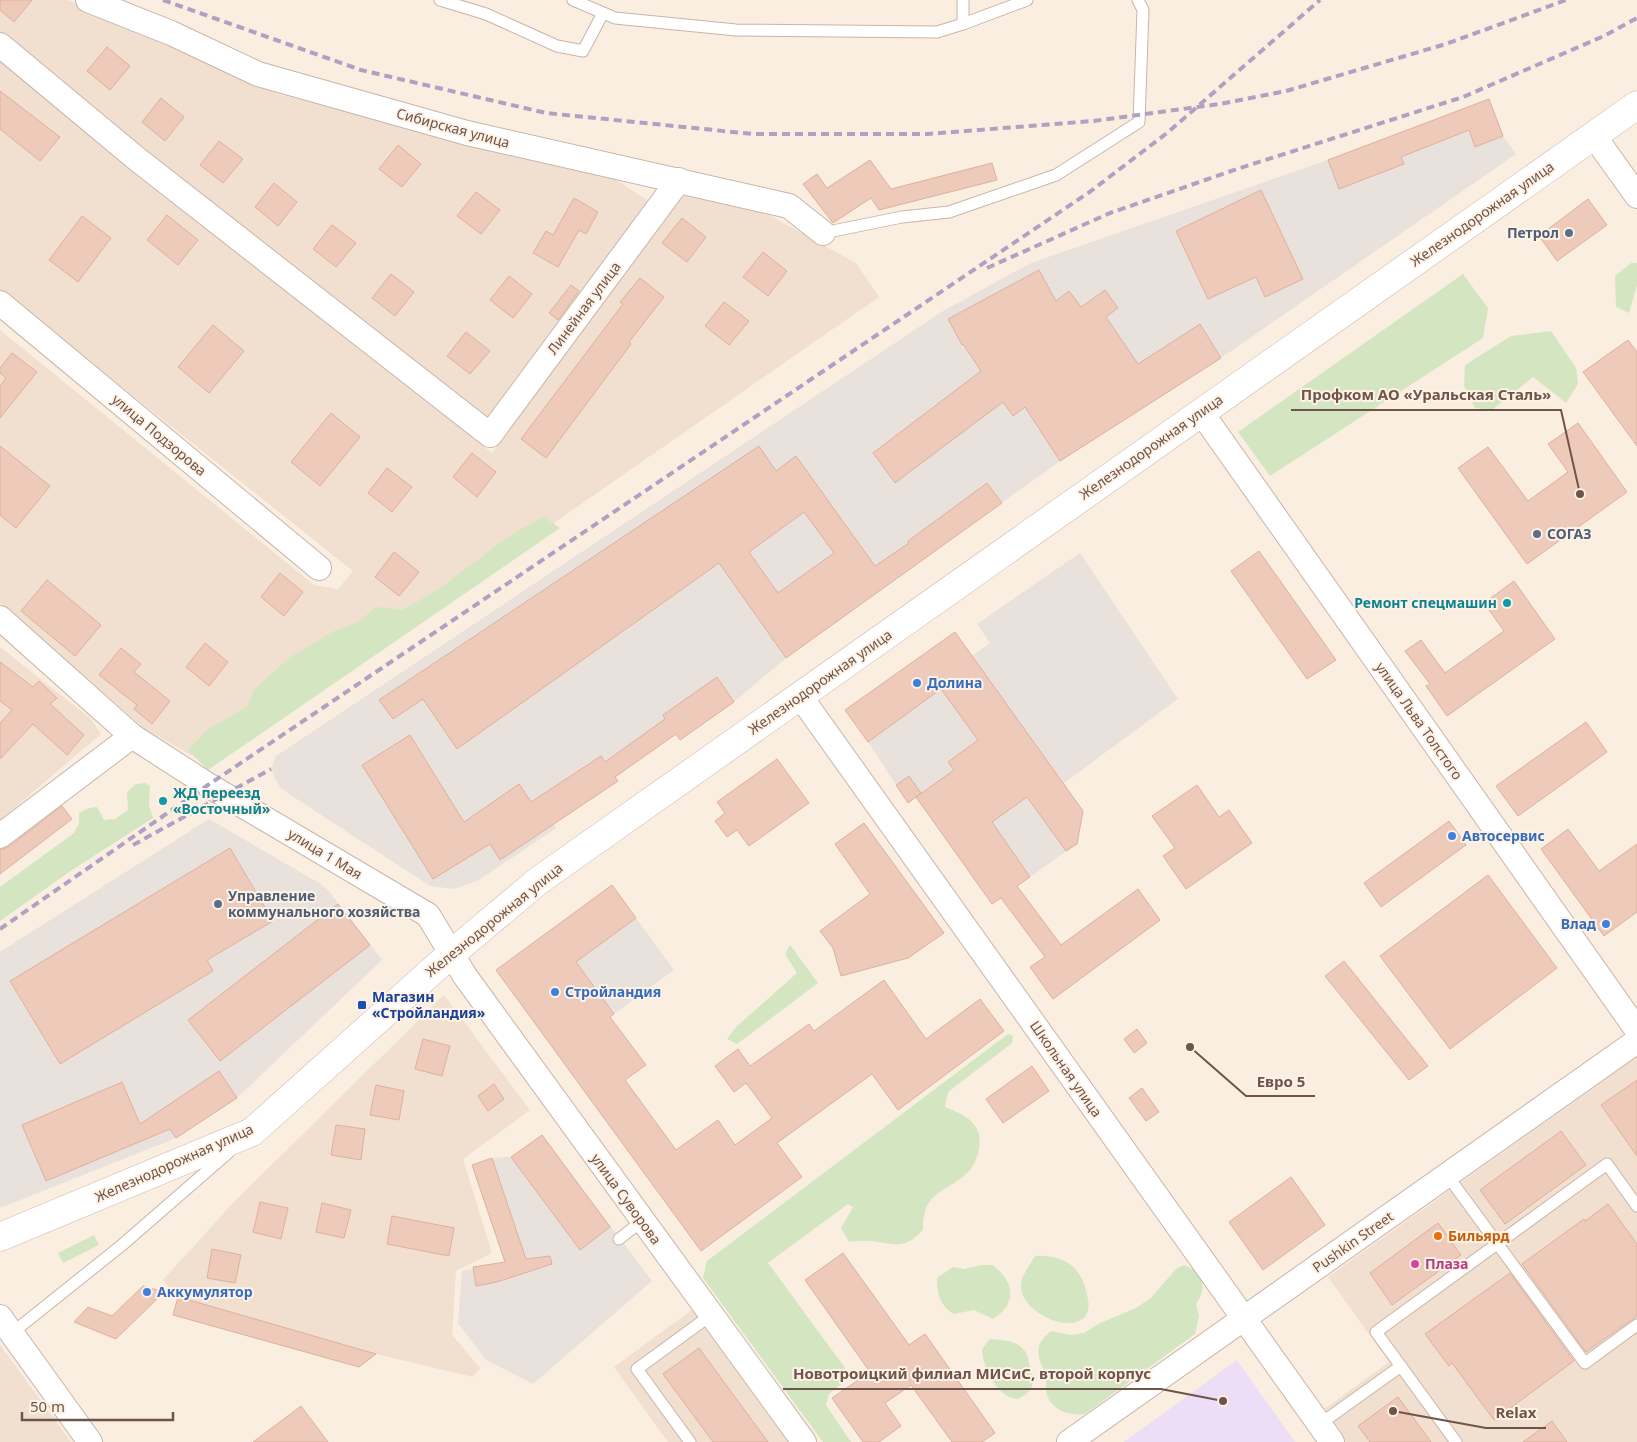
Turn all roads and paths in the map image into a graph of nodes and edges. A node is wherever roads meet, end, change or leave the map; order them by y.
1 (88, 0) edge
2 (440, 0) edge
3 (573, 0) edge
4 (963, 0) edge
5 (1027, 0) edge
6 (1138, 0) edge
7 (604, 13) junction
8 (963, 24) junction
9 (0, 45) edge
10 (1637, 105) edge
11 (1594, 136) junction
12 (679, 180) junction
13 (1637, 196) edge
14 (823, 233) joint
15 (0, 302) edge
16 (1200, 412) junction
17 (319, 568) dead end
18 (0, 618) edge
19 (800, 696) junction
20 (132, 736) junction
21 (0, 836) edge
22 (451, 954) junction
23 (1637, 1030) edge
24 (1637, 1041) edge
25 (252, 1132) junction
26 (1447, 1175) junction
27 (1637, 1206) edge
28 (642, 1221) junction
29 (0, 1238) edge
30 (619, 1239) dead end
31 (1498, 1245) junction
32 (711, 1315) junction
33 (1244, 1319) junction
34 (6, 1325) edge
35 (1637, 1325) edge
36 (1401, 1366) junction
37 (1326, 1433) edge
38 (90, 1442) edge
39 (690, 1442) edge
40 (804, 1442) edge
41 (1069, 1442) edge
42 (1456, 1442) edge

1 - 12 street, Сибирская улица
2 - 7 lane
3 - 7 lane
4 - 8 lane
5 - 8 lane
6 - 14 lane
7 - 8 lane
9 - 12 street, Линейная улица
10 - 11 main road, Железнодорожная улица
11 - 13 street
11 - 16 main road, Железнодорожная улица
12 - 14 street, Сибирская улица
15 - 17 street, улица Подзорова
16 - 19 main road, Железнодорожная улица
16 - 23 street, улица Льва Толстого
18 - 20 street, улица 1 Мая
19 - 22 main road, Железнодорожная улица
19 - 33 street, Школьная улица
20 - 21 street
20 - 22 street, улица 1 Мая
22 - 25 main road, Железнодорожная улица
22 - 28 street, улица Суворова
24 - 26 street, Pushkin Street
25 - 29 main road, Железнодорожная улица
25 - 34 lane
26 - 31 lane
26 - 33 street, Pushkin Street
27 - 31 lane
28 - 30 lane
28 - 32 street, улица Суворова
31 - 35 lane
31 - 36 lane
32 - 39 lane
32 - 40 street, улица Суворова
33 - 37 street, Школьная улица
33 - 41 street, Pushkin Street
34 - 38 street
36 - 37 lane
36 - 42 lane

